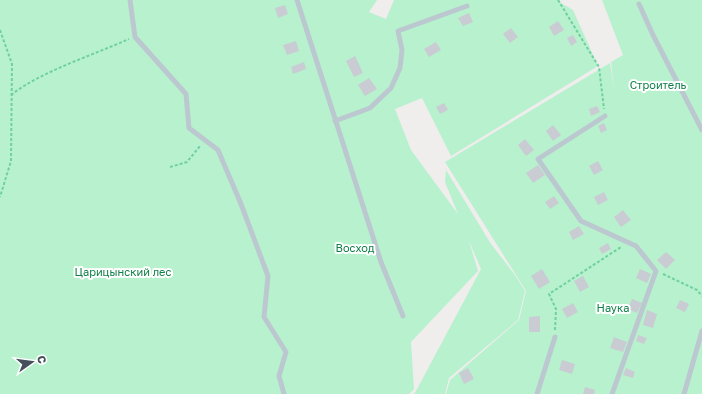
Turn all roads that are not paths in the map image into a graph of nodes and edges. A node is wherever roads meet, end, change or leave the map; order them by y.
1 (130, 0) edge
2 (297, 0) edge
3 (639, 4) dead end
4 (467, 6) dead end
5 (605, 116) road end
6 (335, 121) junction
7 (702, 130) edge
8 (403, 316) dead end
9 (702, 331) edge
10 (555, 336) road end
11 (284, 394) edge
12 (537, 394) edge
13 (612, 394) edge
14 (684, 394) edge

1 - 11 lane
2 - 6 lane
3 - 7 lane
4 - 6 lane
5 - 13 lane
6 - 8 lane
9 - 14 lane
10 - 12 lane

